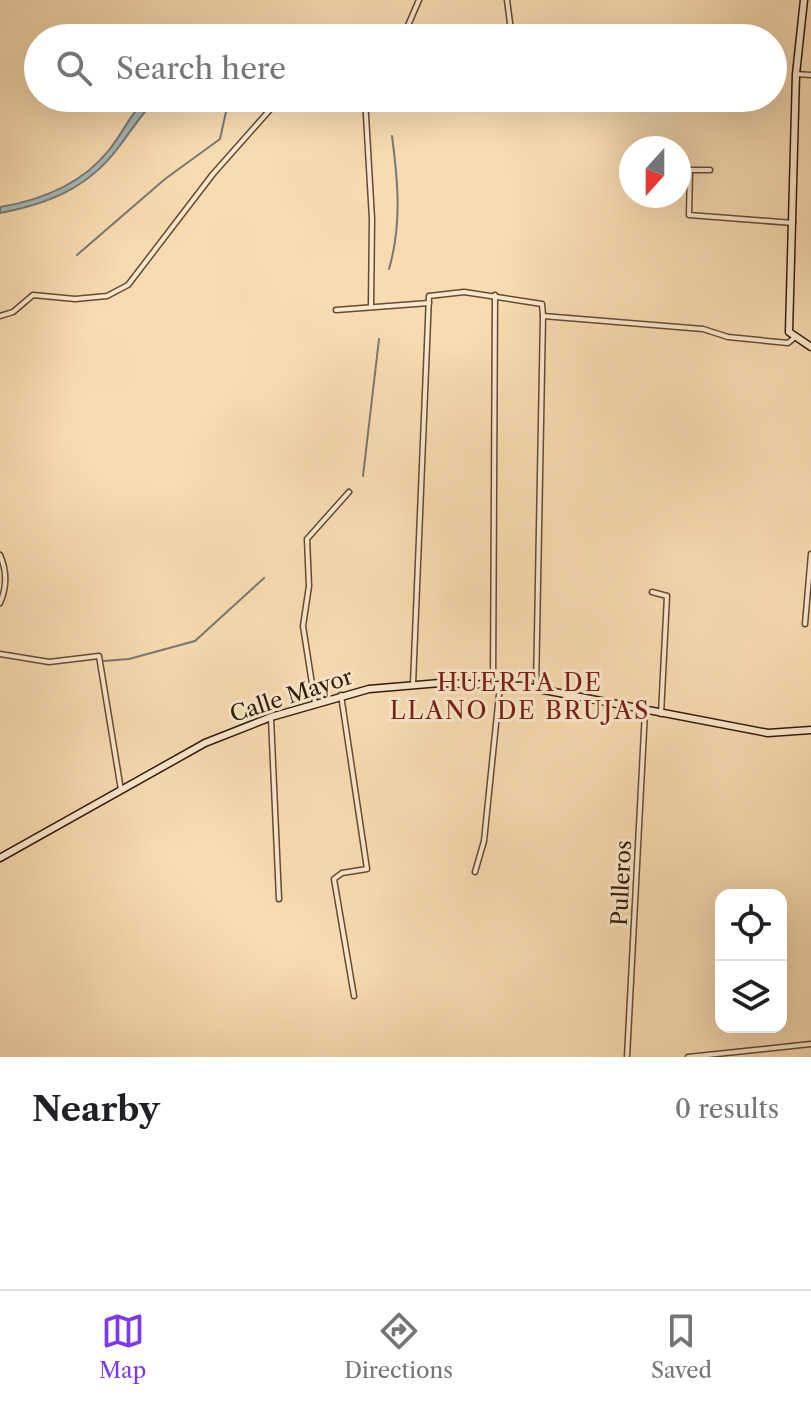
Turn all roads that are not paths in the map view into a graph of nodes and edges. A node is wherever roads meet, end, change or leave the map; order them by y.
1 (419, 0) edge
2 (507, 0) edge
3 (804, 0) edge
4 (409, 24) edge
5 (510, 24) edge
6 (796, 74) junction
7 (811, 75) edge
8 (268, 112) edge
9 (366, 112) edge
10 (710, 170) dead end
11 (794, 223) junction
12 (495, 295) junction
13 (429, 303) junction
14 (371, 307) junction
15 (336, 310) dead end
16 (0, 316) edge
17 (543, 316) junction
18 (794, 338) junction
19 (811, 347) edge
20 (349, 492) dead end
21 (811, 554) edge
22 (0, 555) edge
23 (652, 592) dead end
24 (0, 603) edge
25 (805, 624) dead end
26 (0, 654) edge
27 (413, 684) junction
28 (497, 684) junction
29 (536, 688) junction
30 (341, 695) junction
31 (315, 703) junction
32 (645, 711) junction
33 (661, 714) junction
34 (271, 717) junction
35 (811, 730) edge
36 (121, 790) junction
37 (0, 858) edge
38 (475, 872) dead end
39 (279, 899) dead end
40 (354, 996) dead end
41 (811, 1044) edge
42 (792, 1047) junction
43 (761, 1050) junction
44 (627, 1057) edge
45 (688, 1057) edge
46 (760, 1057) edge
47 (791, 1057) edge

1 - 4 street
2 - 5 street
3 - 6 main road
6 - 7 street
6 - 11 main road
8 - 16 street
9 - 14 street
10 - 11 street
11 - 18 main road
12 - 13 street
12 - 17 street
12 - 28 street
13 - 14 street
13 - 27 street
14 - 15 street
17 - 18 street
17 - 29 street
18 - 19 main road
20 - 31 street
21 - 25 street
22 - 24 street
23 - 33 street
26 - 36 street
27 - 28 main road, Calle Mayor
27 - 30 main road, Calle Mayor
28 - 29 main road, Calle Mayor
28 - 38 street
29 - 32 main road, Calle Mayor
30 - 31 main road, Calle Mayor
30 - 40 street
31 - 34 main road, Calle Mayor
32 - 33 main road, Calle Mayor
32 - 44 street, Pulleros
33 - 35 main road, Calle Mayor
34 - 36 main road, Calle Mayor
34 - 39 street
36 - 37 main road, Calle Mayor
41 - 42 street
42 - 43 street
42 - 47 street
43 - 45 street
43 - 46 street

